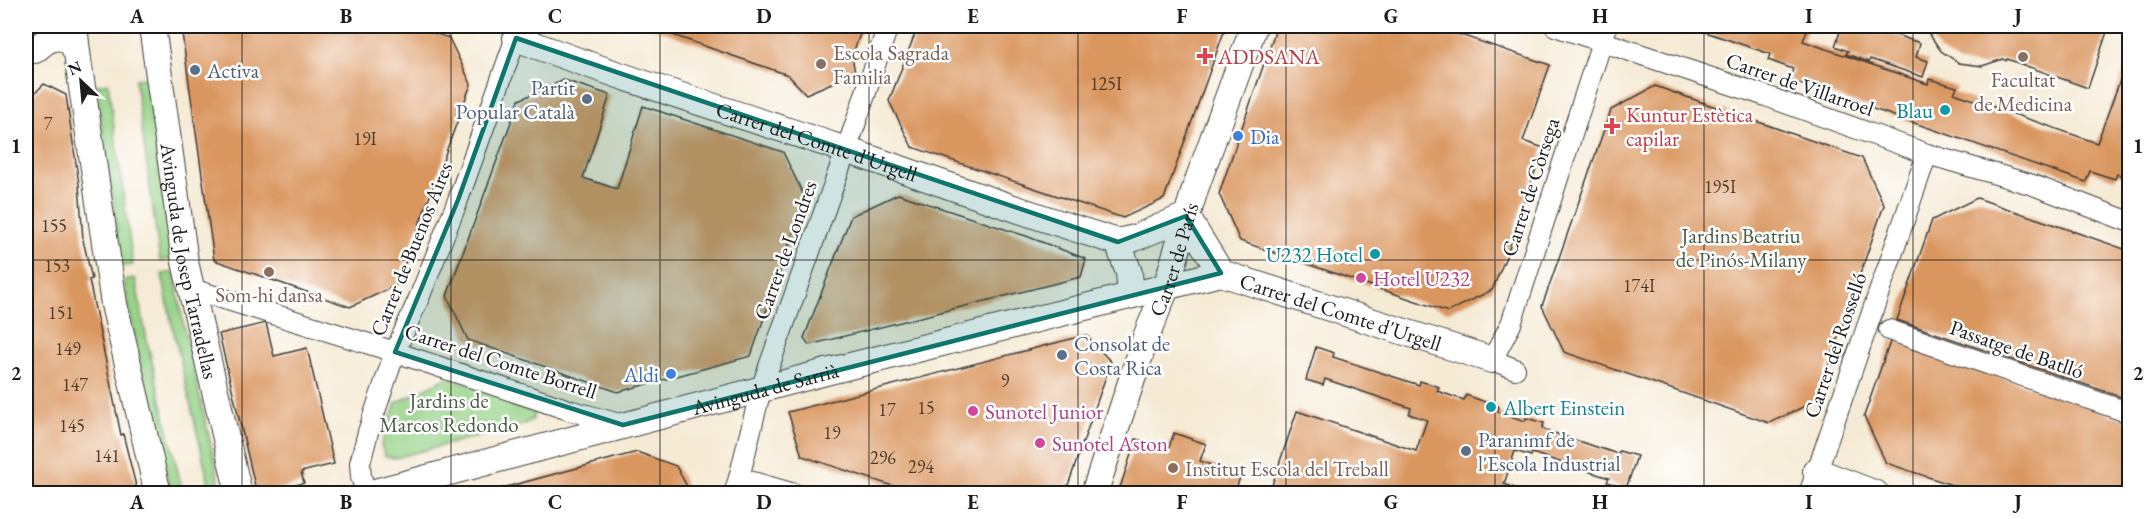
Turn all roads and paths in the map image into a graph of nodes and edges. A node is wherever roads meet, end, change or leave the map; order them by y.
1 (51, 26) edge
2 (74, 26) edge
3 (152, 26) edge
4 (888, 26) edge
5 (1254, 26) edge
6 (1555, 26) edge
7 (518, 32) edge
8 (1604, 33) edge
9 (77, 53) junction
10 (30, 58) edge
11 (846, 150) junction
12 (1924, 163) junction
13 (1186, 216) junction
14 (2130, 222) edge
15 (1118, 242) junction
16 (1221, 273) junction
17 (1166, 288) junction
18 (192, 289) junction
19 (1131, 295) junction
20 (1889, 330) dead end
21 (395, 352) junction
22 (1503, 365) joint
23 (761, 389) junction
24 (2130, 413) edge
25 (623, 425) junction
26 (1813, 482) edge
27 (736, 486) edge
28 (158, 494) edge
29 (239, 494) edge
30 (367, 494) edge
31 (795, 494) edge
32 (1094, 494) edge
33 (1876, 494) edge

1 - 10 main road
2 - 9 main road
3 - 18 main road, Avinguda de Josep Tarradellas
4 - 11 street, Carrer de Londres
5 - 13 main road, Carrer de París
6 - 8 street, Carrer de Villarroel
7 - 11 main road, Carrer del Comte d'Urgell
7 - 21 street, Carrer de Buenos Aires
8 - 12 street, Carrer de Villarroel
8 - 22 street, Carrer de Còrsega
9 - 10 main road
9 - 28 main road
11 - 15 main road, Carrer del Comte d'Urgell
11 - 23 street, Carrer de Londres
12 - 14 street, Carrer de Villarroel
12 - 26 street, Carrer del Rosselló
13 - 15 main road
13 - 16 main road
13 - 17 main road, Carrer de París
15 - 19 main road
16 - 17 main road, Carrer del Comte d'Urgell
16 - 22 main road, Carrer del Comte d'Urgell
17 - 19 main road, Avinguda de Sarrià
17 - 32 main road, Carrer de París
18 - 21 street, Carrer del Comte Borrell
18 - 29 main road, Avinguda de Josep Tarradellas
19 - 23 main road, Avinguda de Sarrià
20 - 24 street, Passatge de Batlló
21 - 25 street, Carrer del Comte Borrell
21 - 30 street, Carrer de Buenos Aires
23 - 25 main road, Avinguda de Sarrià
23 - 27 street, Carrer de Londres
25 - 30 main road, Avinguda de Sarrià
26 - 33 main road
27 - 31 street

